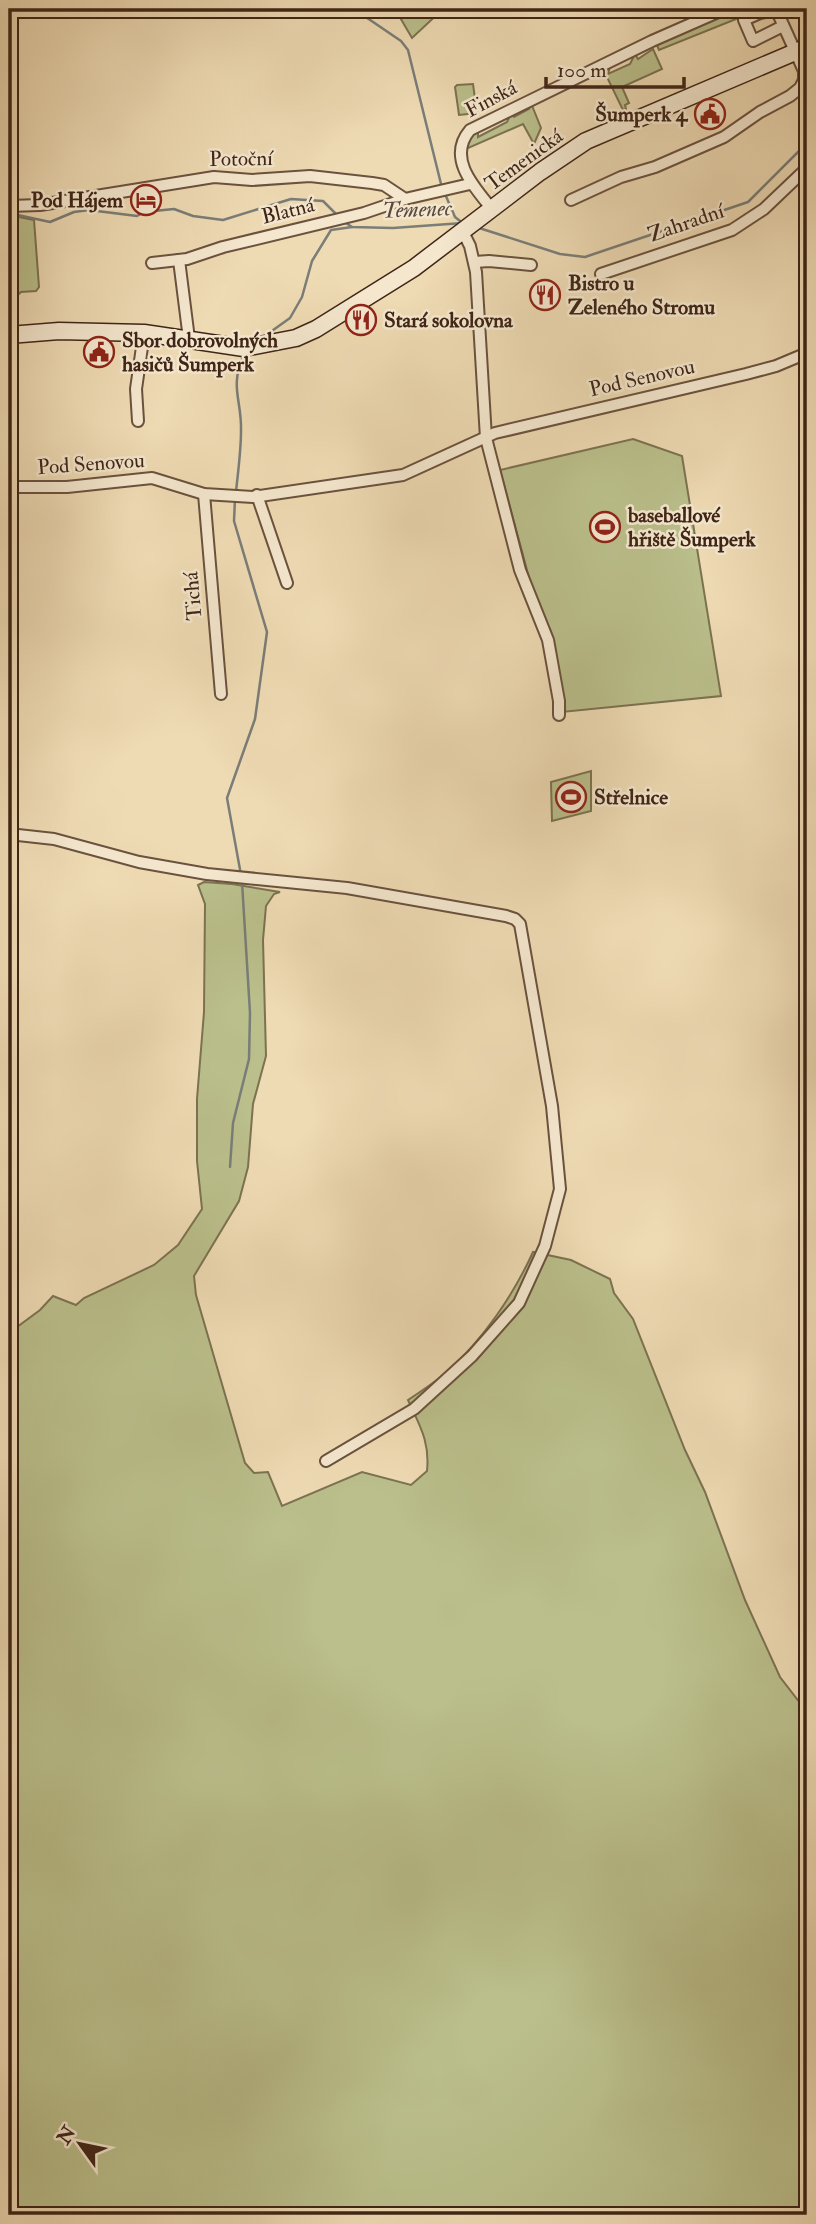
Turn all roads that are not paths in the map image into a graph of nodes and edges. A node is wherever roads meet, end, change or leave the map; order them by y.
1 (725, 9) edge
2 (777, 10) edge
3 (783, 26) junction
4 (801, 50) edge
5 (807, 168) edge
6 (470, 184) junction
7 (405, 199) junction
8 (571, 200) dead end
9 (9, 206) edge
10 (489, 211) junction
11 (464, 229) junction
12 (179, 260) junction
13 (475, 262) junction
14 (152, 263) dead end
15 (531, 265) dead end
16 (601, 275) dead end
17 (144, 333) junction
18 (9, 335) edge
19 (189, 339) junction
20 (807, 353) edge
21 (138, 421) dead end
22 (486, 439) junction
23 (9, 487) edge
24 (204, 494) junction
25 (257, 495) junction
26 (287, 583) dead end
27 (221, 694) dead end
28 (559, 715) dead end
29 (9, 834) edge
30 (326, 1461) dead end

1 - 6 street, Finská
2 - 3 street
2 - 3 street
3 - 4 street
4 - 8 street
4 - 10 street, Temenická
5 - 16 street, Zahradní
6 - 7 street
6 - 10 street
7 - 9 street, Potoční
7 - 12 street, Blatná
10 - 11 street, Temenická
11 - 13 street
11 - 19 street, Temenická
12 - 14 street, Blatná
12 - 19 street
13 - 15 street
13 - 22 street
17 - 18 street, Temenická
17 - 19 street, Temenická
17 - 21 street
20 - 22 street, Pod Senovou
22 - 25 street, Pod Senovou
22 - 28 street
23 - 24 street, Pod Senovou
24 - 25 street, Pod Senovou
24 - 27 street, Tichá
25 - 26 street
29 - 30 street

